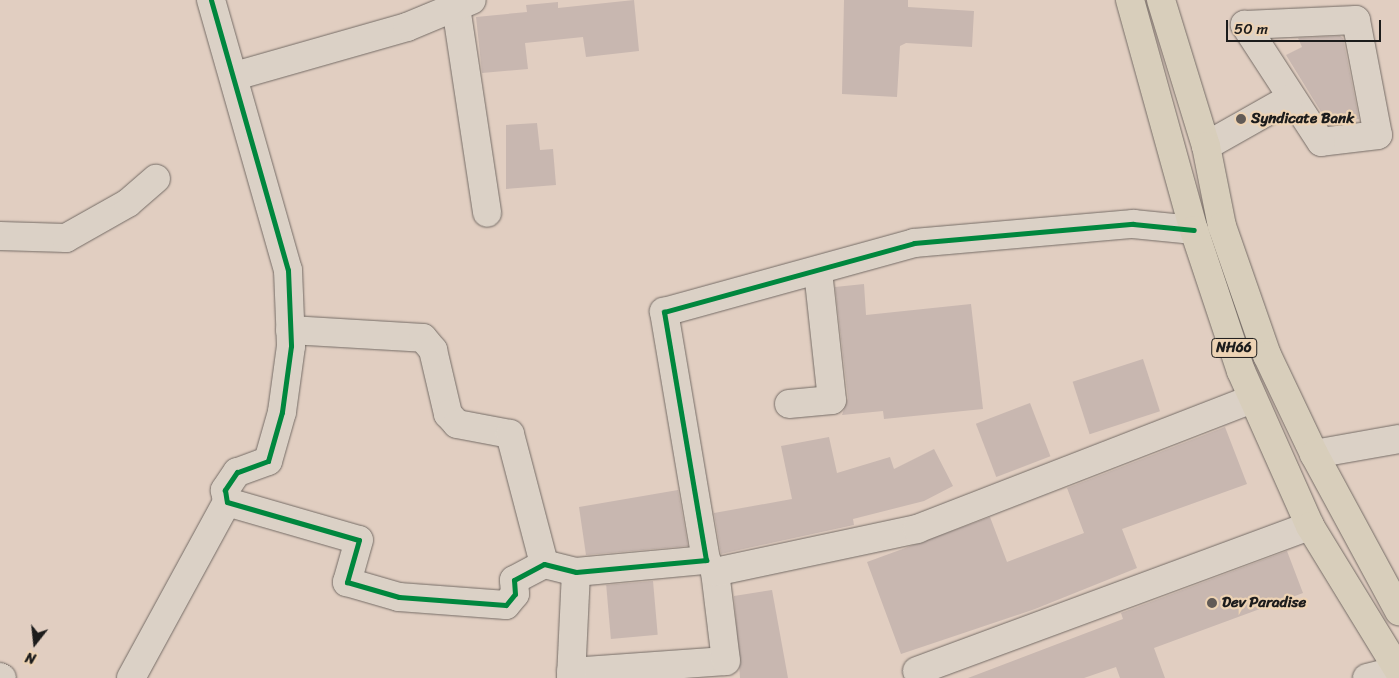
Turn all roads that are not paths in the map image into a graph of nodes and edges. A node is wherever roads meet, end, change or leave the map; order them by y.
1 (212, 0) edge
2 (1130, 0) edge
3 (1161, 0) edge
4 (464, 3) edge
5 (235, 76) junction
6 (1289, 99) junction
7 (1206, 146) junction
8 (156, 179) dead end
9 (487, 213) dead end
10 (1194, 230) junction
11 (0, 236) edge
12 (818, 271) junction
13 (290, 330) junction
14 (1253, 399) junction
15 (789, 404) dead end
16 (1399, 439) edge
17 (1314, 454) junction
18 (227, 502) junction
19 (1310, 526) junction
20 (544, 564) junction
21 (576, 572) junction
22 (1399, 610) edge
23 (1399, 670) edge
24 (917, 671) dead end
25 (571, 675) edge
26 (131, 678) edge
27 (1367, 678) edge

1 - 5 street
2 - 10 highway, NH66
3 - 7 highway, NH66
4 - 5 street
4 - 9 street
5 - 13 street
6 - 6 street
6 - 7 street
7 - 17 highway, NH66
8 - 11 street
10 - 12 street
10 - 14 highway, NH66
12 - 15 street
12 - 21 street
13 - 18 street
13 - 20 street
14 - 19 highway, NH66
14 - 25 street
16 - 17 street
17 - 22 highway, NH66
18 - 20 street
18 - 26 street
19 - 23 highway, NH66
19 - 24 street
20 - 21 street
21 - 25 street
23 - 27 street

